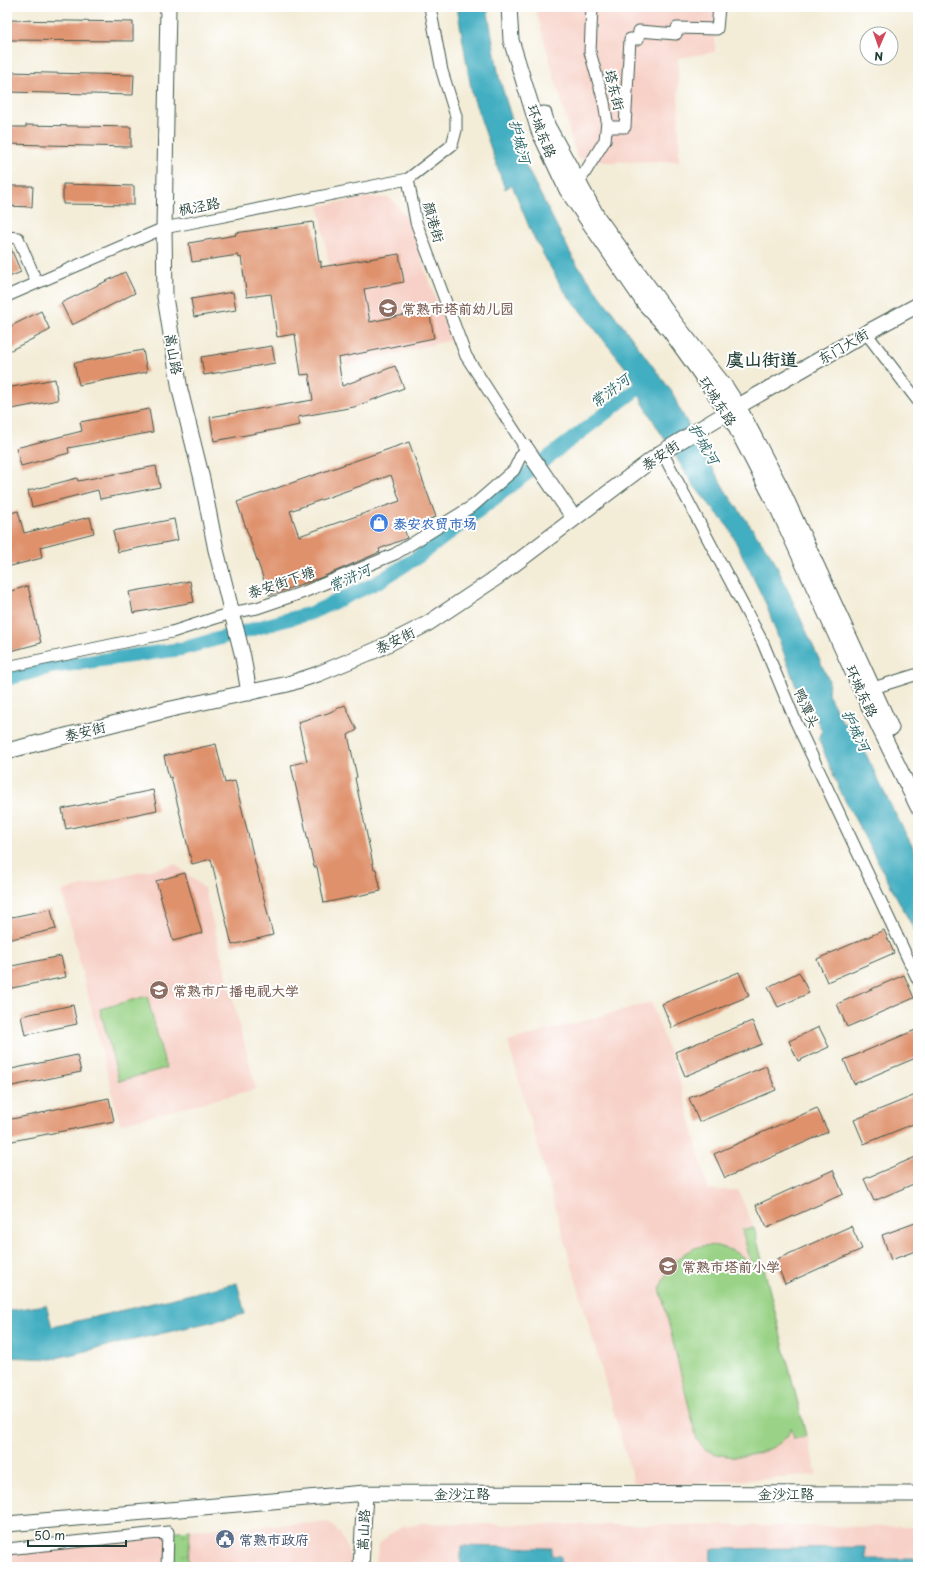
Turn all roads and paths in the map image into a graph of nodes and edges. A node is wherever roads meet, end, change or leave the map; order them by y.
1 (168, 7) edge
2 (430, 7) edge
3 (509, 7) edge
4 (518, 7) edge
5 (592, 7) edge
6 (719, 7) edge
7 (606, 127) junction
8 (408, 180) junction
9 (573, 186) junction
10 (164, 228) junction
11 (7, 237) edge
12 (37, 283) junction
13 (7, 296) edge
14 (918, 305) edge
15 (866, 333) junction
16 (918, 402) edge
17 (733, 409) junction
18 (525, 447) junction
19 (662, 452) junction
20 (574, 518) junction
21 (231, 613) junction
22 (7, 667) edge
23 (918, 674) edge
24 (867, 690) junction
25 (249, 693) junction
26 (7, 751) edge
27 (918, 787) edge
28 (918, 806) edge
29 (918, 980) edge
30 (365, 1493) junction
31 (918, 1494) edge
32 (7, 1524) edge
33 (7, 1549) edge
34 (167, 1567) edge
35 (361, 1567) edge

1 - 10 street, 嵩山路
2 - 8 street
3 - 9 street, 环城东路
4 - 9 street, 环城东路
5 - 7 street, 塔东街
6 - 7 street
7 - 9 street, 塔东街
8 - 10 street, 枫泾路
8 - 18 street, 颜港街
9 - 17 street, 环城东路
10 - 12 street, 枫泾路
10 - 21 street, 嵩山路
11 - 12 street
12 - 13 street, 枫泾路
14 - 15 street, 东门大街
15 - 16 street
15 - 17 street, 东门大街
17 - 19 street, 泰安街
17 - 24 street, 环城东路
18 - 20 street
18 - 21 street, 泰安街下塘
19 - 20 street, 泰安街
19 - 29 street, 鸭潭头
20 - 25 street, 泰安街
21 - 22 street, 泰安街下塘
21 - 25 street, 嵩山路
23 - 24 street
24 - 27 street, 环城东路
24 - 28 street, 环城东路
25 - 26 street, 泰安街
30 - 31 street, 金沙江路
30 - 32 street, 金沙江路
30 - 35 street, 嵩山路
33 - 34 street

